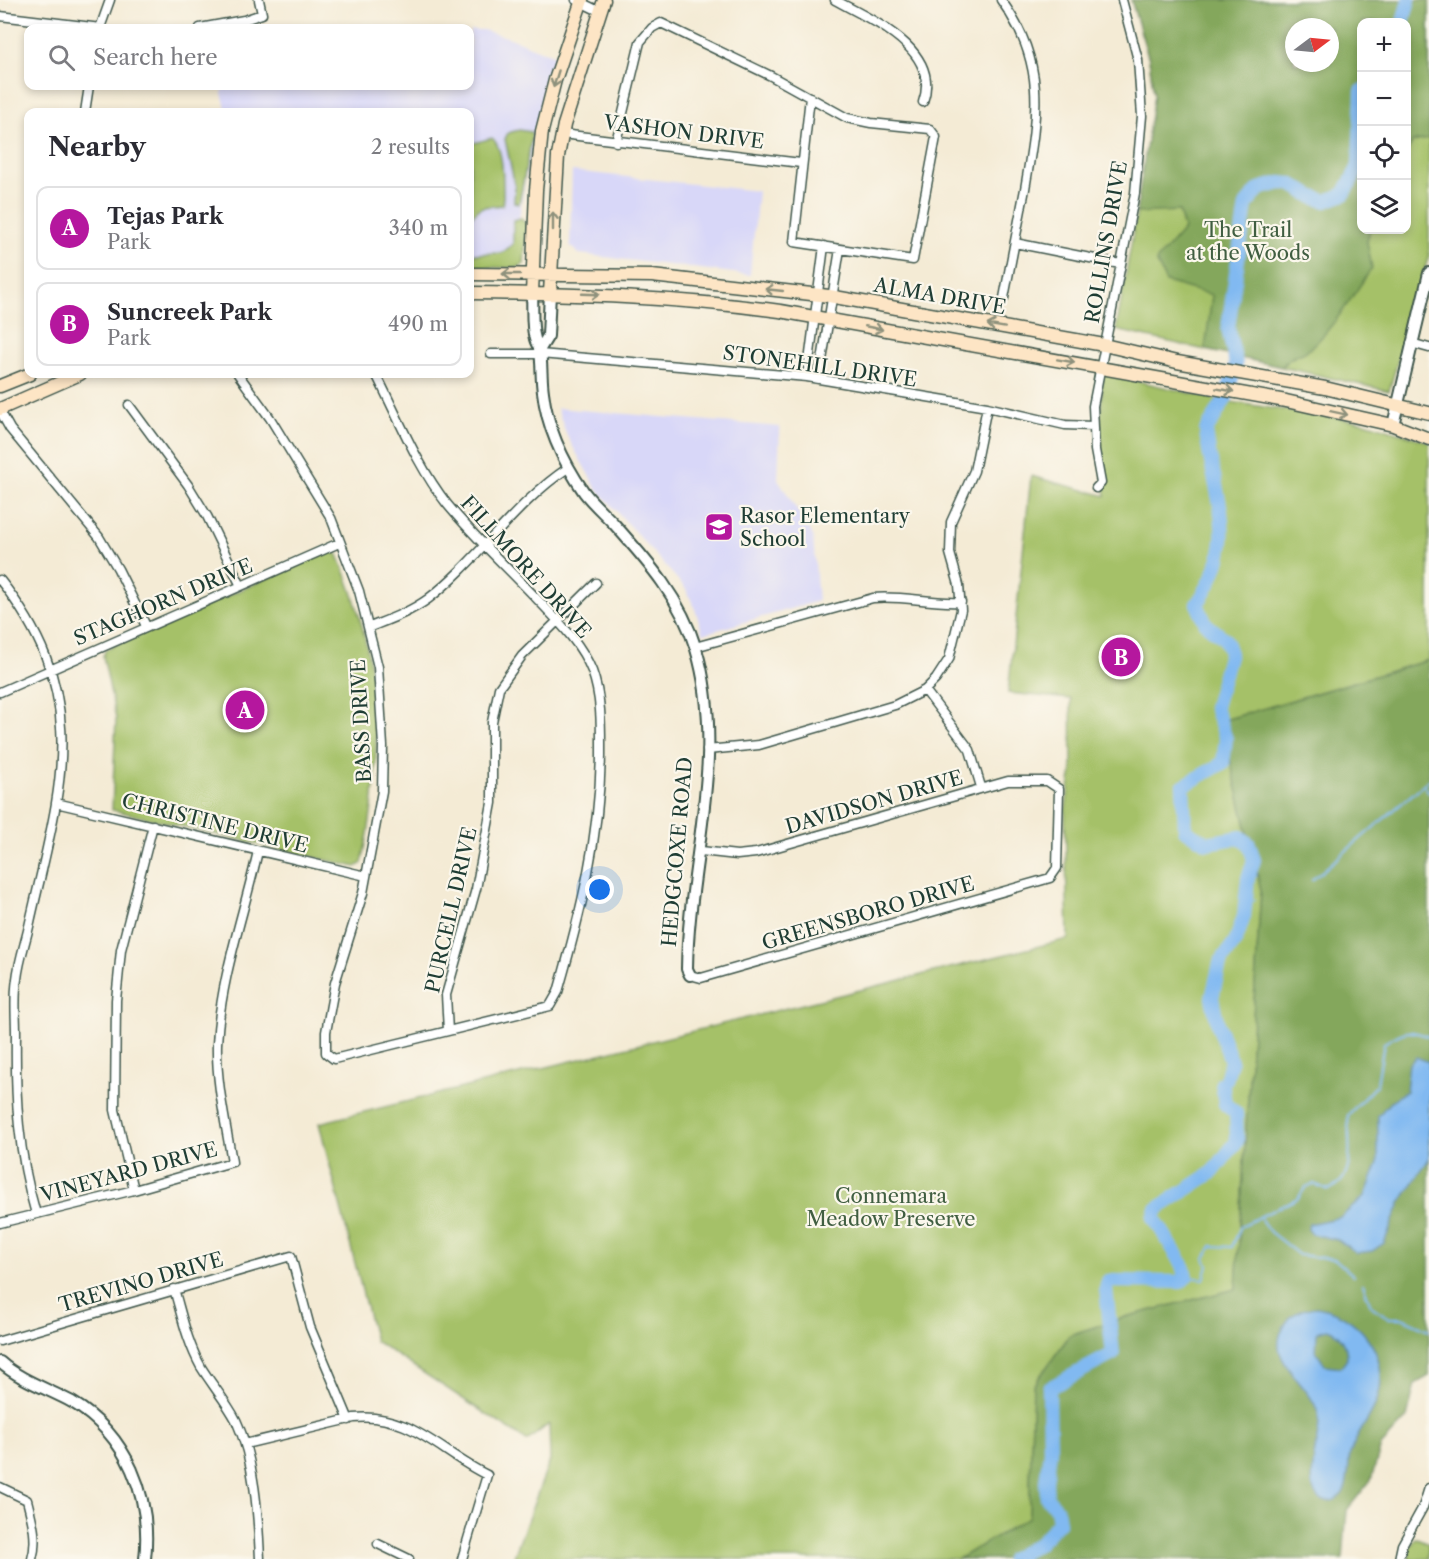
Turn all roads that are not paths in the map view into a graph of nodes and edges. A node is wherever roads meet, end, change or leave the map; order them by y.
1 (110, 0) edge
2 (258, 0) edge
3 (835, 0) edge
4 (1001, 0) edge
5 (1122, 0) edge
6 (580, 1) edge
7 (602, 6) edge
8 (0, 16) edge
9 (67, 24) edge
10 (101, 24) edge
11 (222, 24) edge
12 (89, 90) edge
13 (810, 97) junction
14 (923, 102) dead end
15 (86, 108) edge
16 (542, 131) junction
17 (562, 134) junction
18 (616, 142) junction
19 (801, 163) junction
20 (1015, 243) junction
21 (824, 246) junction
22 (840, 249) junction
23 (1120, 264) junction
24 (552, 273) junction
25 (1429, 273) edge
26 (474, 274) edge
27 (532, 274) junction
28 (701, 282) junction
29 (474, 293) edge
30 (550, 293) junction
31 (532, 294) junction
32 (826, 296) junction
33 (1004, 298) dead end
34 (699, 300) junction
35 (822, 318) junction
36 (1411, 343) junction
37 (1104, 345) junction
38 (1429, 348) edge
39 (540, 352) junction
40 (490, 354) dead end
41 (1100, 367) junction
42 (24, 376) edge
43 (807, 377) junction
44 (71, 378) edge
45 (241, 378) edge
46 (378, 378) edge
47 (819, 379) junction
48 (0, 386) edge
49 (1397, 404) junction
50 (129, 405) dead end
51 (987, 407) junction
52 (0, 410) edge
53 (1429, 413) edge
54 (1393, 425) junction
55 (1093, 426) junction
56 (1429, 439) edge
57 (568, 468) junction
58 (1096, 488) dead end
59 (339, 543) junction
60 (485, 544) junction
61 (0, 580) edge
62 (596, 583) dead end
63 (241, 586) junction
64 (961, 602) junction
65 (558, 621) junction
66 (146, 626) junction
67 (370, 627) junction
68 (695, 647) junction
69 (50, 668) junction
70 (925, 690) junction
71 (0, 692) edge
72 (706, 750) junction
73 (981, 787) junction
74 (57, 803) junction
75 (153, 825) junction
76 (258, 850) junction
77 (701, 851) junction
78 (1055, 874) joint
79 (366, 876) junction
80 (690, 975) joint
81 (448, 1031) junction
82 (134, 1190) junction
83 (36, 1214) junction
84 (0, 1223) edge
85 (174, 1289) junction
86 (0, 1341) edge
87 (0, 1362) edge
88 (350, 1420) junction
89 (245, 1444) junction
90 (0, 1487) edge
91 (1429, 1488) edge
92 (378, 1544) dead end
93 (32, 1559) edge
94 (145, 1559) edge
95 (260, 1559) edge
96 (409, 1559) edge
97 (462, 1559) edge
98 (1399, 1559) edge

1 - 10 street
2 - 11 street
3 - 14 street
4 - 20 street
5 - 23 street, ROLLINS DRIVE
6 - 7 street
6 -> 16 main road, HEDGCOXE ROAD
7 - 17 main road, HEDGCOXE ROAD
8 - 9 street
12 - 15 street
13 - 18 street
13 - 19 street
13 - 22 street
16 - 17 main road
16 - 27 main road, HEDGCOXE ROAD
17 - 18 street, VASHON DRIVE
24 -> 17 main road, HEDGCOXE ROAD
18 - 19 street, VASHON DRIVE
19 - 21 street
20 - 23 street
20 - 33 street
21 - 22 street
21 - 32 street
22 - 32 street
23 - 37 street, ROLLINS DRIVE
24 - 27 main road, ALMA DRIVE
24 - 28 main road, ALMA DRIVE
24 - 30 main road, HEDGCOXE ROAD
25 - 36 street
27 -> 26 main road, ALMA DRIVE
27 - 31 main road, HEDGCOXE ROAD
32 -> 28 main road, ALMA DRIVE
28 - 34 main road
29 - 31 main road
30 - 31 main road
30 -> 34 main road
30 - 39 street, HEDGCOXE ROAD
31 - 39 street, HEDGCOXE ROAD
32 - 35 street
32 - 35 street
37 -> 32 main road, ALMA DRIVE
34 - 35 main road
35 -> 41 main road
35 - 43 street
35 - 47 street
36 - 38 street
36 - 49 street
37 - 41 street, ROLLINS DRIVE
37 - 49 main road, ALMA DRIVE
39 - 40 street, STONEHILL DRIVE
39 - 43 street, STONEHILL DRIVE
39 - 57 street, HEDGCOXE ROAD
41 -> 54 main road
41 - 55 street, ROLLINS DRIVE
42 - 48 main road
43 - 47 street, STONEHILL DRIVE
44 - 52 main road
45 - 59 street, BASS DRIVE
46 - 60 street, FILLMORE DRIVE
47 - 51 street, STONEHILL DRIVE
49 - 53 main road, ALMA DRIVE
49 - 54 street
50 - 63 street
51 - 55 street, STONEHILL DRIVE
51 - 64 street
52 - 66 street
54 - 56 main road
55 - 58 street, ROLLINS DRIVE
57 - 60 street
57 - 68 street, HEDGCOXE ROAD
59 - 63 street, STAGHORN DRIVE
59 - 67 street, BASS DRIVE
60 - 65 street, FILLMORE DRIVE
60 - 67 street
61 - 69 street
62 - 65 street, PURCELL DRIVE
63 - 66 street, STAGHORN DRIVE
64 - 68 street
64 - 70 street
65 - 81 street, PURCELL DRIVE
65 - 81 street, FILLMORE DRIVE
66 - 69 street, STAGHORN DRIVE
67 - 79 street, BASS DRIVE
68 - 72 street, HEDGCOXE ROAD
69 - 71 street, STAGHORN DRIVE
69 - 74 street
70 - 72 street
70 - 73 street
72 - 77 street, HEDGCOXE ROAD
73 - 77 street, DAVIDSON DRIVE
73 - 78 street, DAVIDSON DRIVE
74 - 75 street, CHRISTINE DRIVE
74 - 83 street
75 - 76 street, CHRISTINE DRIVE
75 - 82 street
76 - 79 street, CHRISTINE DRIVE
76 - 82 street, VINEYARD DRIVE
77 - 80 street, HEDGCOXE ROAD
78 - 80 street, GREENSBORO DRIVE
79 - 81 street, BASS DRIVE
82 - 83 street, VINEYARD DRIVE
83 - 84 street, VINEYARD DRIVE
85 - 86 street, TREVINO DRIVE
85 - 88 street, TREVINO DRIVE
85 - 89 street
87 - 94 street
88 - 89 street
88 - 97 street
89 - 95 street
90 - 93 street
91 - 98 street
92 - 96 street

